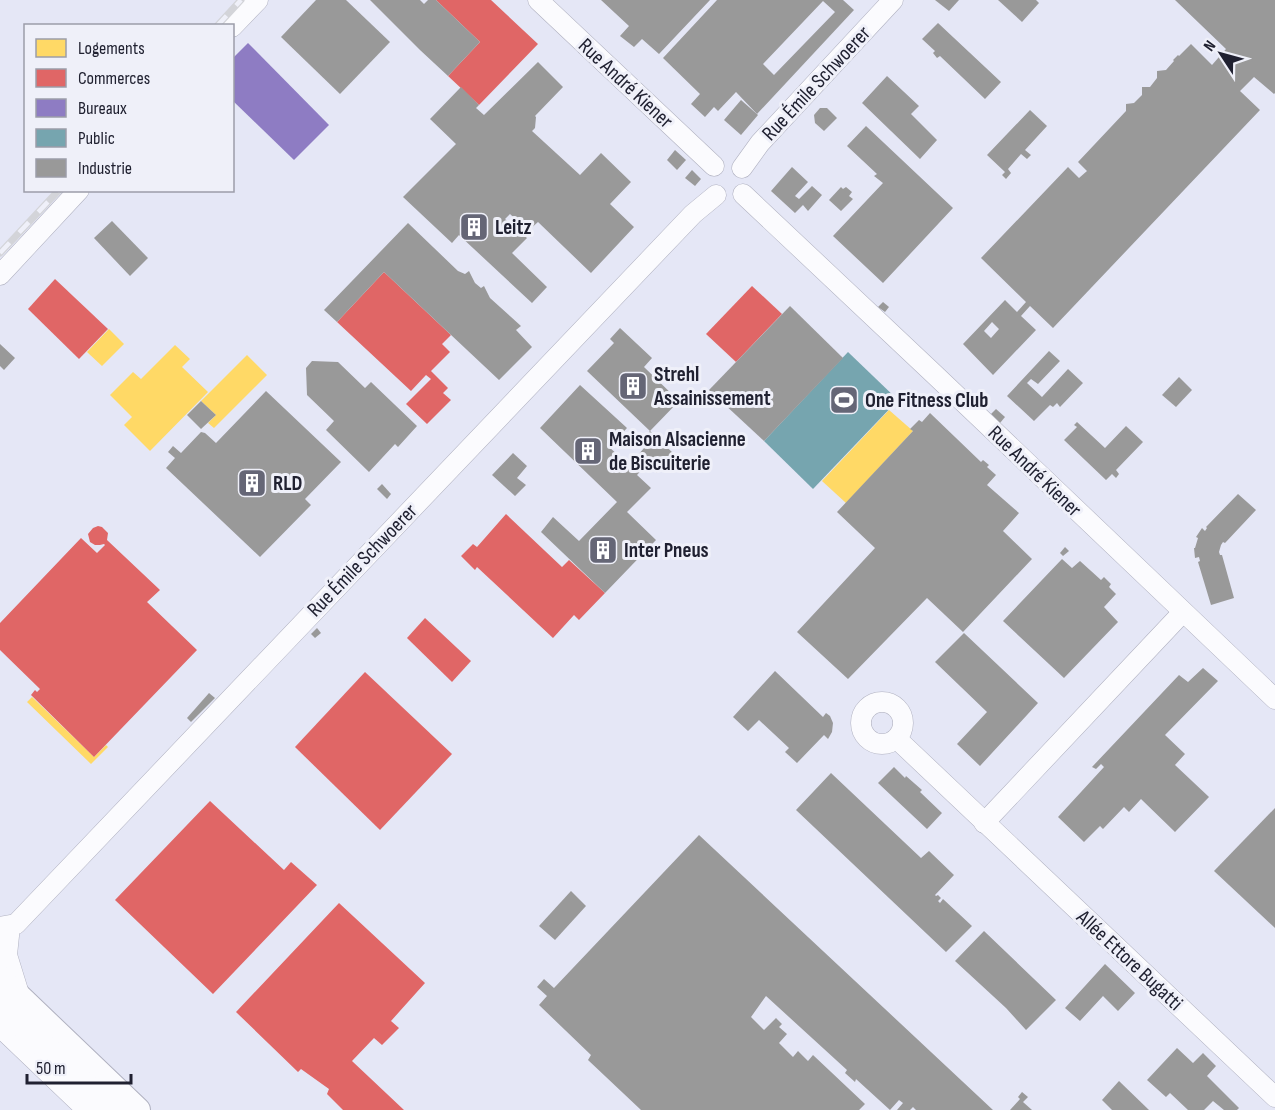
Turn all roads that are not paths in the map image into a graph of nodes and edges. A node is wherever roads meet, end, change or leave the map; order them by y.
1 (258, 0) edge
2 (538, 0) edge
3 (893, 0) edge
4 (234, 25) edge
5 (714, 166) junction
6 (742, 168) junction
7 (77, 192) edge
8 (743, 194) junction
9 (716, 195) junction
10 (0, 275) edge
11 (1183, 612) junction
12 (1275, 699) edge
13 (897, 739) dead end
14 (984, 823) junction
15 (5, 927) edge
16 (0, 978) edge
17 (10, 1001) edge
18 (0, 1027) edge
19 (1275, 1097) edge
20 (87, 1110) edge
21 (112, 1110) edge
22 (138, 1110) edge

1 - 4 street
2 - 5 street, Rue André Kiener
3 - 6 street, Rue Émile Schwoerer
5 - 6 street
5 - 9 street
6 - 8 street
7 - 10 street
8 - 9 street
8 - 11 street, Rue André Kiener
9 - 15 street, Rue Émile Schwoerer
11 - 12 street, Rue André Kiener
11 - 14 street
13 - 14 street, Allée Ettore Bugatti
14 - 19 street, Allée Ettore Bugatti
15 - 17 street
16 - 17 main road
17 - 21 main road
17 - 22 main road
18 - 20 street

